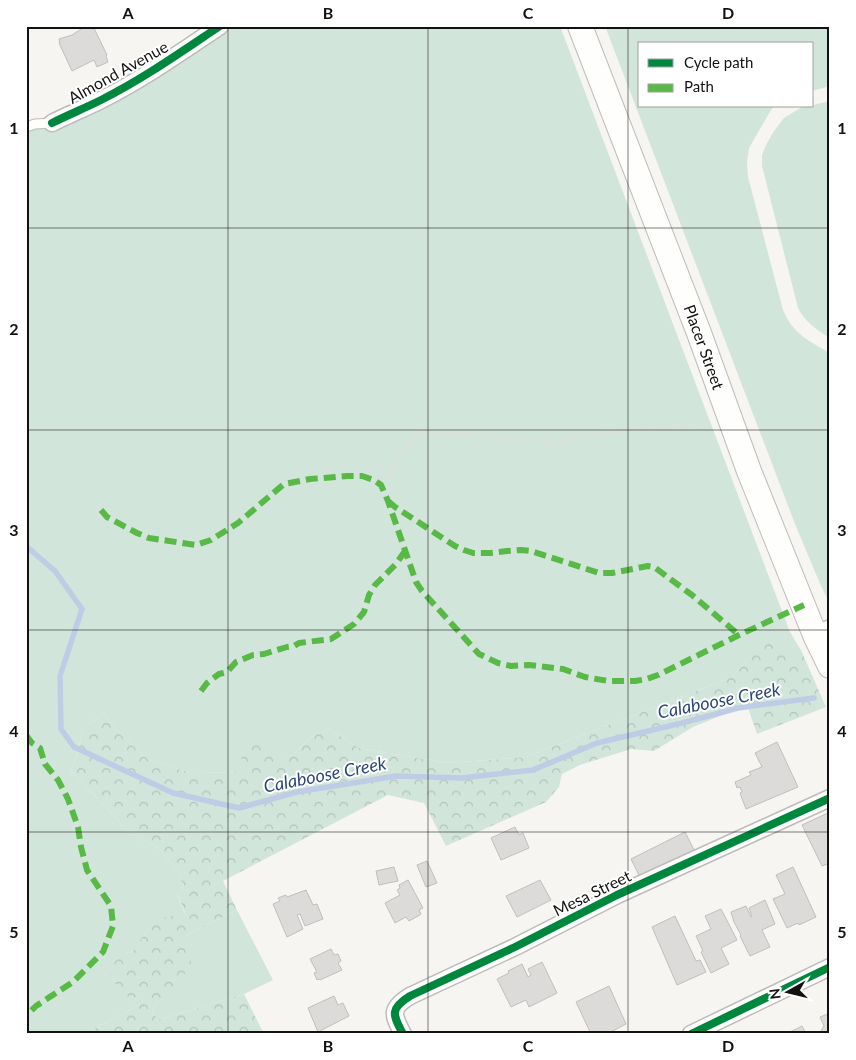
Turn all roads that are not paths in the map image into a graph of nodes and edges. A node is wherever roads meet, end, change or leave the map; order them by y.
1 (220, 26) edge
2 (580, 26) edge
3 (52, 122) joint
4 (26, 127) edge
5 (822, 631) edge
6 (830, 666) edge
7 (830, 798) edge
8 (830, 967) edge
9 (403, 1034) edge
10 (691, 1034) edge

1 - 3 street, Almond Avenue
2 - 5 main road, Placer Street
3 - 4 lane
5 - 6 main road, Placer Street
7 - 9 street, Mesa Street
8 - 10 street

